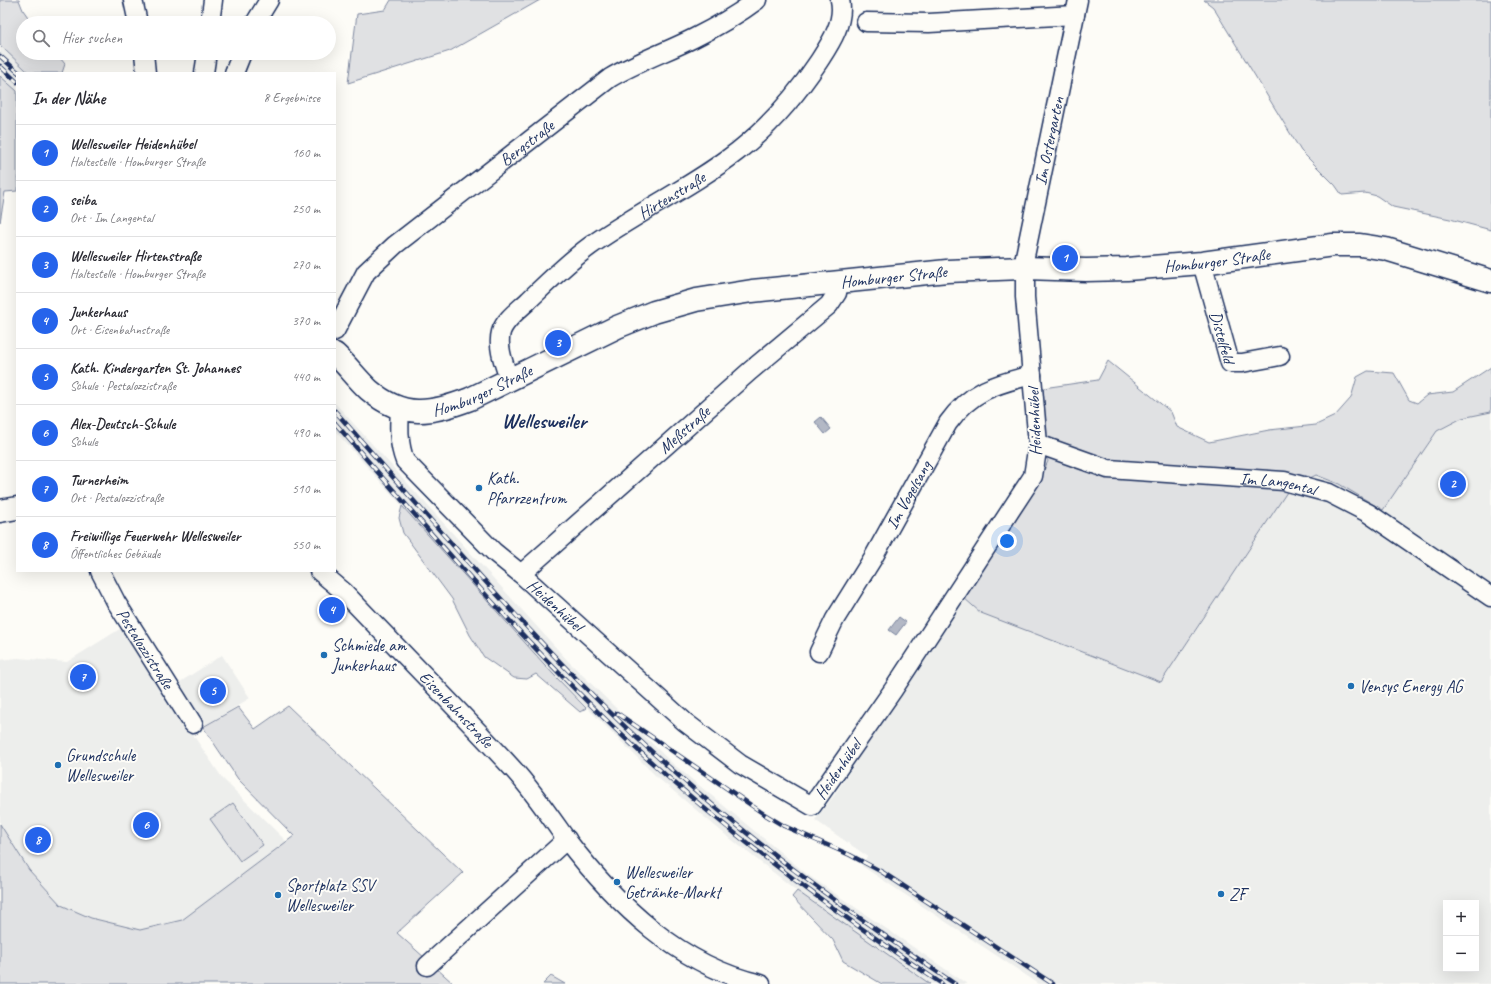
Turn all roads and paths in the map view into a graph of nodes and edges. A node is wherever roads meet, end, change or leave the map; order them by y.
1 (132, 0) edge
2 (212, 0) edge
3 (269, 0) edge
4 (756, 0) edge
5 (840, 0) edge
6 (1076, 7) edge
7 (136, 16) edge
8 (211, 16) edge
9 (259, 16) edge
10 (866, 22) dead end
11 (145, 60) edge
12 (206, 60) edge
13 (239, 60) edge
14 (146, 72) edge
15 (204, 72) edge
16 (234, 72) edge
17 (1202, 263) junction
18 (1024, 268) junction
19 (839, 281) junction
20 (1491, 281) edge
21 (336, 329) edge
22 (336, 355) edge
23 (1280, 356) dead end
24 (1032, 375) junction
25 (509, 379) junction
26 (400, 408) junction
27 (1038, 444) junction
28 (16, 508) edge
29 (0, 511) edge
30 (101, 572) edge
31 (320, 572) edge
32 (521, 574) junction
33 (1491, 597) edge
34 (819, 652) dead end
35 (193, 724) dead end
36 (567, 839) junction
37 (427, 966) dead end
38 (761, 984) edge

1 - 7 street
2 - 8 street
3 - 9 street
4 - 21 street, Bergstraße
5 - 25 street, Hirtenstraße
6 - 10 street, Im Ostergarten
6 - 18 street, Im Ostergarten
11 - 14 street
12 - 15 street
13 - 16 street
17 - 18 main road, Homburger Straße
17 - 20 main road, Homburger Straße
17 - 23 street, Distelfeld
18 - 19 main road, Homburger Straße
18 - 24 street, Heidenhübel
19 - 25 main road, Homburger Straße
19 - 32 street, Meßstraße
22 - 26 main road, Homburger Straße
24 - 27 street, Heidenhübel
24 - 34 street, Im Vogelsang
25 - 26 main road, Homburger Straße
26 - 32 street, Heidenhübel
27 - 32 street, Heidenhübel
27 - 33 street, Im Langental
28 - 29 main road
30 - 35 street, Pestalozzistraße
31 - 36 street, Eisenbahnstraße
36 - 37 street
36 - 38 street, Eisenbahnstraße

